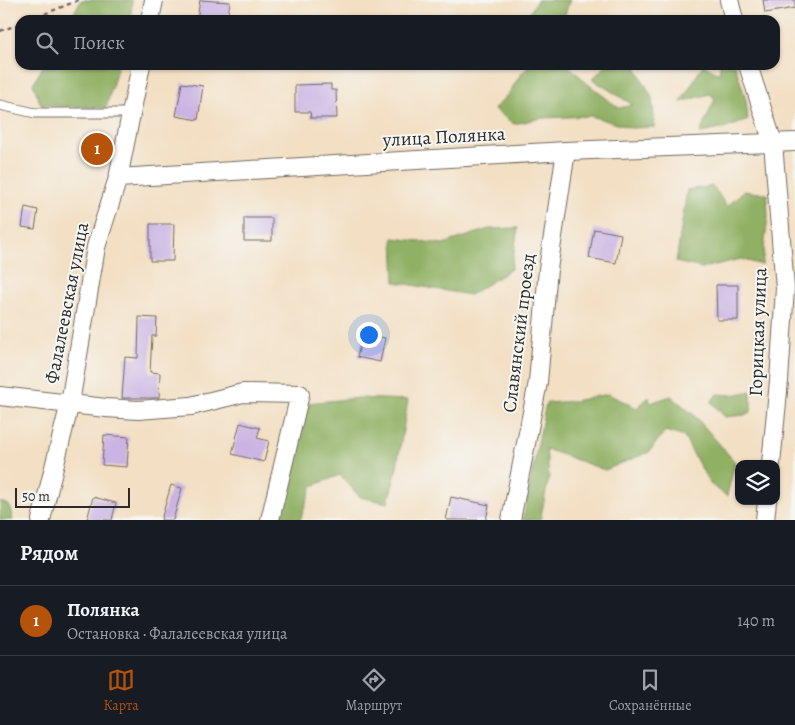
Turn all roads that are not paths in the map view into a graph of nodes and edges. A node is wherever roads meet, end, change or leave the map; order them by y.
1 (154, 0) edge
2 (729, 0) edge
3 (151, 15) edge
4 (733, 15) edge
5 (140, 70) edge
6 (750, 70) edge
7 (0, 105) edge
8 (131, 113) junction
9 (795, 142) edge
10 (773, 143) junction
11 (566, 151) junction
12 (118, 178) junction
13 (0, 396) edge
14 (70, 403) junction
15 (771, 460) edge
16 (767, 505) edge
17 (41, 520) edge
18 (270, 520) edge
19 (511, 520) edge
20 (765, 520) edge

1 - 3 street
2 - 4 street
5 - 8 street, Фалалеевская улица
6 - 10 street
7 - 8 lane
8 - 12 street, Фалалеевская улица
9 - 10 street, улица Полянка
10 - 11 street, улица Полянка
10 - 15 street, Горицкая улица
11 - 12 street, улица Полянка
11 - 19 street, Славянский проезд
12 - 14 street, Фалалеевская улица
13 - 14 street
14 - 17 street, Фалалеевская улица
14 - 18 street
16 - 20 street

